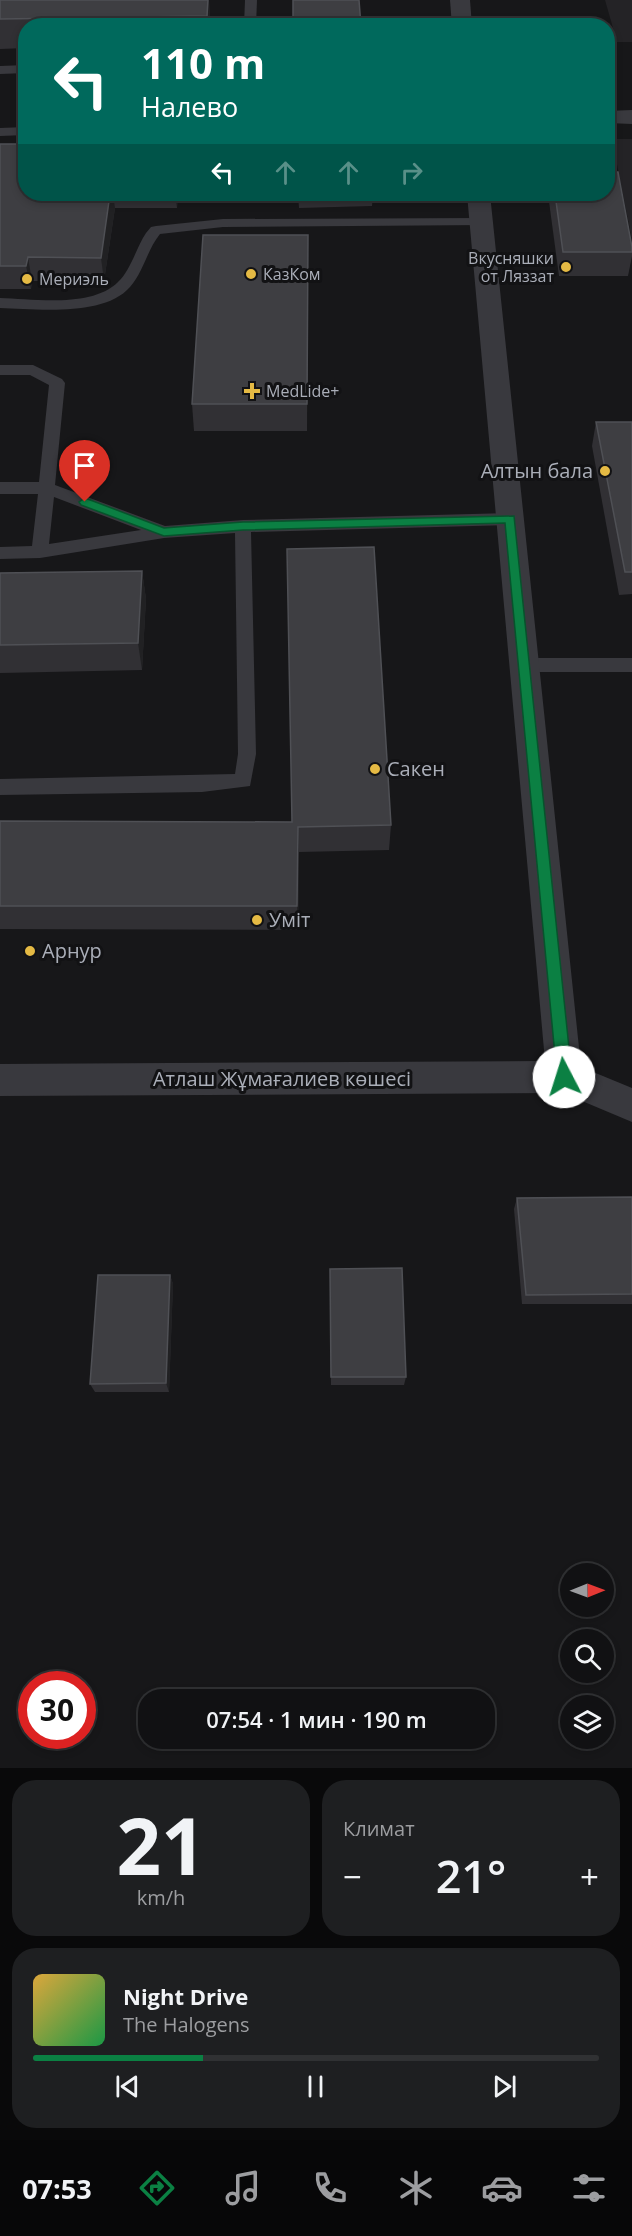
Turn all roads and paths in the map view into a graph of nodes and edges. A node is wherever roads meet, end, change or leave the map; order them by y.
1 (251, 0) edge
2 (460, 0) edge
3 (250, 18) edge
4 (461, 18) edge
5 (18, 69) edge
6 (0, 70) edge
7 (615, 117) edge
8 (632, 117) edge
9 (18, 131) edge
10 (0, 132) edge
11 (480, 208) edge
12 (0, 303) edge
13 (0, 370) edge
14 (0, 488) edge
15 (45, 488) junction
16 (510, 519) junction
17 (243, 526) junction
18 (164, 532) junction
19 (40, 552) junction
20 (0, 553) edge
21 (524, 665) junction
22 (632, 666) edge
23 (0, 787) edge
24 (564, 1077) junction
25 (0, 1080) edge
26 (632, 1105) edge

1 - 3 lane
2 - 4 street
5 - 6 lane
7 - 8 street
9 - 10 lane
11 - 12 lane
11 - 16 street
13 - 15 lane
14 - 15 lane
15 - 18 lane
15 - 19 lane
16 - 17 lane
16 - 21 street
17 - 18 lane
17 - 23 lane
18 - 19 lane
19 - 20 lane
21 - 22 lane
21 - 24 street
24 - 25 street, Атлаш Жұмағалиев көшесі
24 - 26 street

